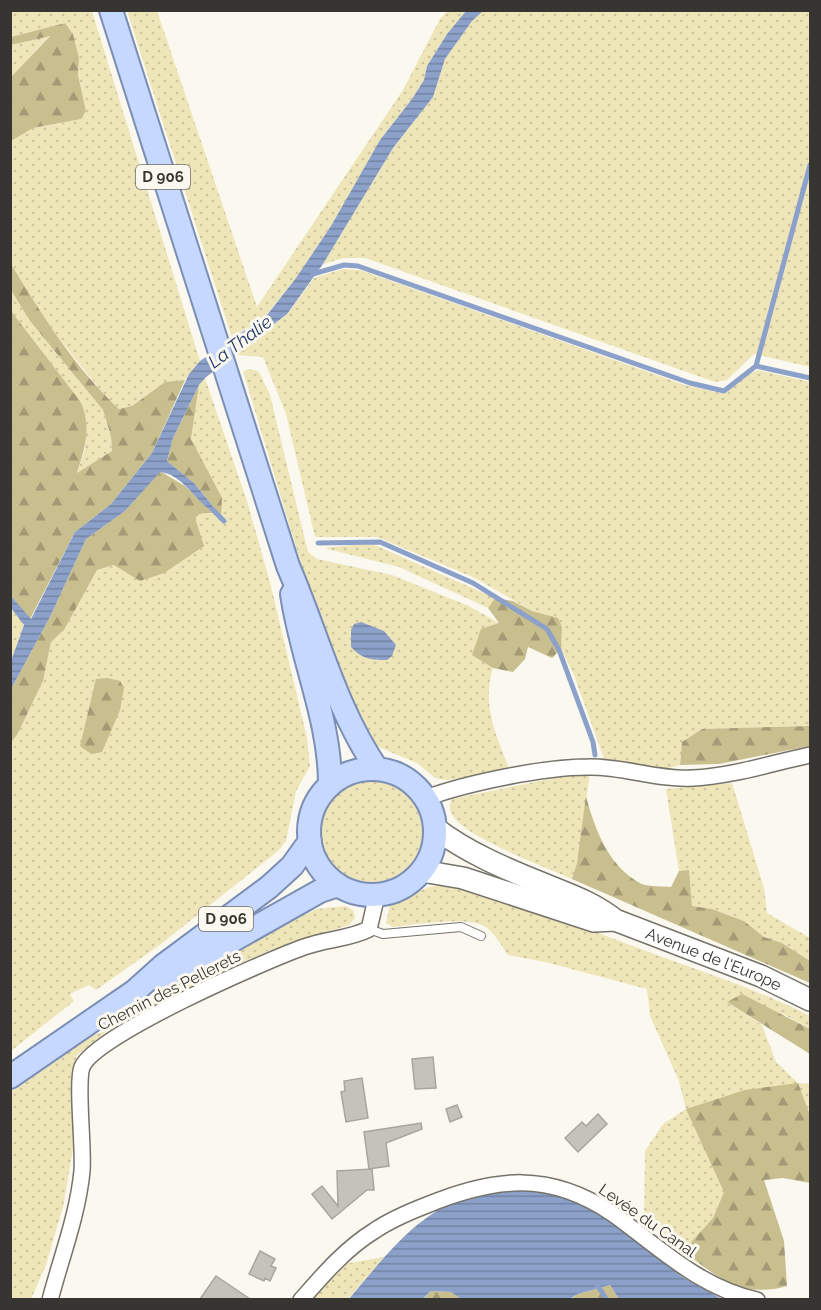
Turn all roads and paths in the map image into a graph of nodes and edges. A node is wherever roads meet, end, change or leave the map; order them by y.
1 (111, 10) edge
2 (288, 566) junction
3 (810, 755) edge
4 (377, 769) junction
5 (330, 784) junction
6 (426, 798) junction
7 (435, 828) junction
8 (310, 841) junction
9 (422, 871) junction
10 (338, 885) junction
11 (378, 895) junction
12 (615, 920) junction
13 (369, 929) junction
14 (481, 936) dead end
15 (135, 991) junction
16 (810, 1000) edge
17 (10, 1077) edge
18 (50, 1299) edge
19 (301, 1299) edge
20 (757, 1299) edge

1 - 2 main road, D 906
2 - 4 main road, D 906
2 - 5 main road, D 906
3 - 6 street
4 - 5 main road
4 - 6 main road
5 - 8 main road
6 - 7 main road
7 - 9 main road
7 - 12 main road, Avenue de l'Europe
8 - 10 main road
8 - 15 main road, D 906
9 - 11 main road
9 - 12 main road, Avenue de l'Europe
10 - 11 main road
10 - 15 main road, D 906
11 - 13 street
12 - 16 main road, Avenue de l'Europe
13 - 14 lane, Chemin des Pellerets
13 - 18 street, Chemin des Pellerets
15 - 17 main road, D 906
19 - 20 street, Levée du Canal

